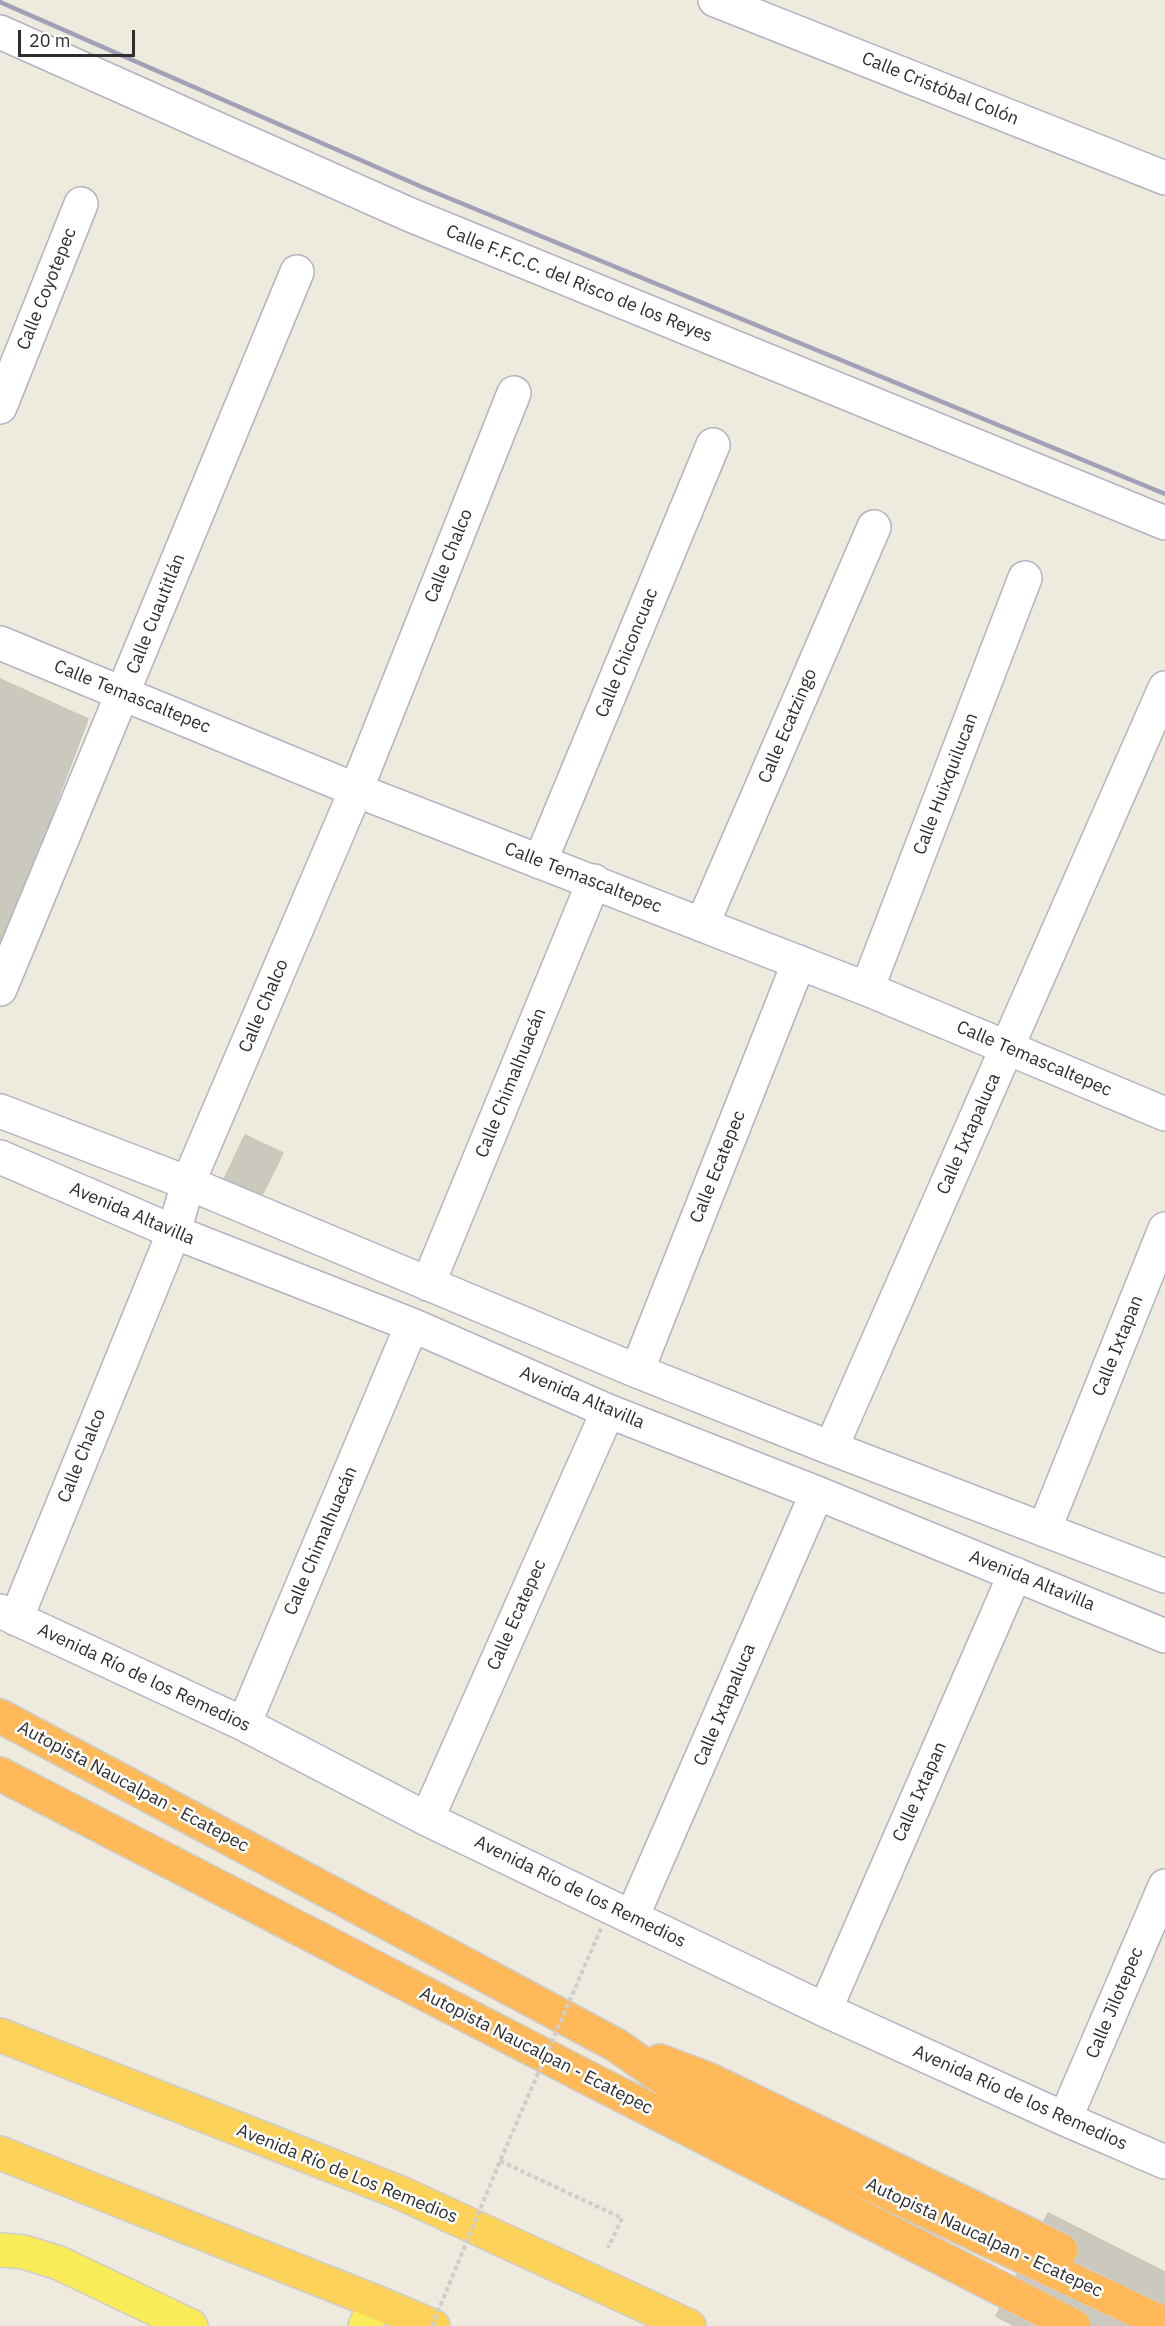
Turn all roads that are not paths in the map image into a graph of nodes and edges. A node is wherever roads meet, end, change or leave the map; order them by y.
1 (715, 0) edge
2 (0, 32) edge
3 (1165, 178) edge
4 (81, 204) dead end
5 (297, 272) dead end
6 (514, 393) dead end
7 (0, 407) edge
8 (712, 445) dead end
9 (1165, 523) edge
10 (874, 527) dead end
11 (1025, 579) dead end
12 (0, 643) edge
13 (1165, 688) edge
14 (123, 693) junction
15 (356, 790) junction
16 (540, 862) junction
17 (594, 881) junction
18 (702, 925) junction
19 (799, 962) junction
20 (0, 989) edge
21 (867, 989) junction
22 (1006, 1048) junction
23 (0, 1111) edge
24 (1165, 1114) edge
25 (0, 1157) edge
26 (188, 1183) junction
27 (1165, 1229) edge
28 (174, 1232) junction
29 (428, 1284) junction
30 (412, 1325) junction
31 (637, 1371) junction
32 (608, 1411) junction
33 (831, 1448) junction
34 (817, 1493) junction
35 (1044, 1530) junction
36 (1015, 1574) junction
37 (1165, 1576) edge
38 (8, 1615) edge
39 (1165, 1636) edge
40 (0, 1716) edge
41 (244, 1724) junction
42 (0, 1774) edge
43 (427, 1818) junction
44 (1165, 1886) edge
45 (617, 1922) junction
46 (825, 2010) junction
47 (0, 2035) edge
48 (616, 2044) junction
49 (1065, 2120) junction
50 (0, 2153) edge
51 (1165, 2162) edge
52 (0, 2250) edge
53 (1165, 2300) edge
54 (371, 2314) edge
55 (1165, 2324) edge
56 (191, 2326) edge
57 (433, 2326) edge
58 (689, 2326) edge
59 (1074, 2326) edge

1 - 3 street, Calle Cristóbal Colón
2 - 9 street, Calle F.F.C.C. del Risco de los Reyes
4 - 7 street, Calle Coyotepec
5 - 14 street, Calle Cuautitlán
6 - 15 street, Calle Chalco
8 - 16 street, Calle Chiconcuac
10 - 18 street, Calle Ecatzingo
11 - 21 street, Calle Huixquilucan
12 - 14 street, Calle Temascaltepec
13 - 22 street, Calle Ixtapaluca
14 - 15 street, Calle Temascaltepec
14 - 20 street, Calle Cuautitlán
15 - 16 street, Calle Temascaltepec
15 - 26 street, Calle Chalco
16 - 17 street, Calle Temascaltepec
17 - 18 street, Calle Temascaltepec
17 - 29 street, Calle Chimalhuacán
18 - 19 street, Calle Temascaltepec
19 - 21 street, Calle Temascaltepec
19 - 31 street, Calle Ecatepec
21 - 22 street, Calle Temascaltepec
22 - 24 street, Calle Temascaltepec
22 - 33 street, Calle Ixtapaluca
23 - 26 street
25 - 28 street, Avenida Altavilla
26 - 28 street, Calle Chalco
26 - 29 street
27 - 35 street, Calle Ixtapan
28 - 30 street, Avenida Altavilla
28 - 38 street, Calle Chalco
29 - 31 street
30 - 32 street, Avenida Altavilla
30 - 41 street, Calle Chimalhuacán
31 - 33 street
32 - 34 street, Avenida Altavilla
32 - 43 street, Calle Ecatepec
33 - 35 street
34 - 36 street, Avenida Altavilla
34 - 45 street, Calle Ixtapaluca
35 - 37 street
36 - 39 street, Avenida Altavilla
36 - 46 street, Calle Ixtapan
38 - 41 street, Avenida Río de los Remedios
40 - 48 highway, Autopista Naucalpan - Ecatepec
41 - 43 street, Avenida Río de los Remedios
42 - 59 highway, Autopista Naucalpan - Ecatepec
43 - 45 street, Avenida Río de los Remedios
44 - 49 street, Calle Jilotepec
45 - 46 street, Avenida Río de los Remedios
46 - 49 street, Avenida Río de los Remedios
47 - 58 highway, Avenida Río de Los Remedios
48 - 53 highway, Autopista Naucalpan - Ecatepec
48 - 55 highway, Autopista Naucalpan - Ecatepec
49 - 51 street, Avenida Río de los Remedios
50 - 54 highway
52 - 56 main road
54 - 57 highway

